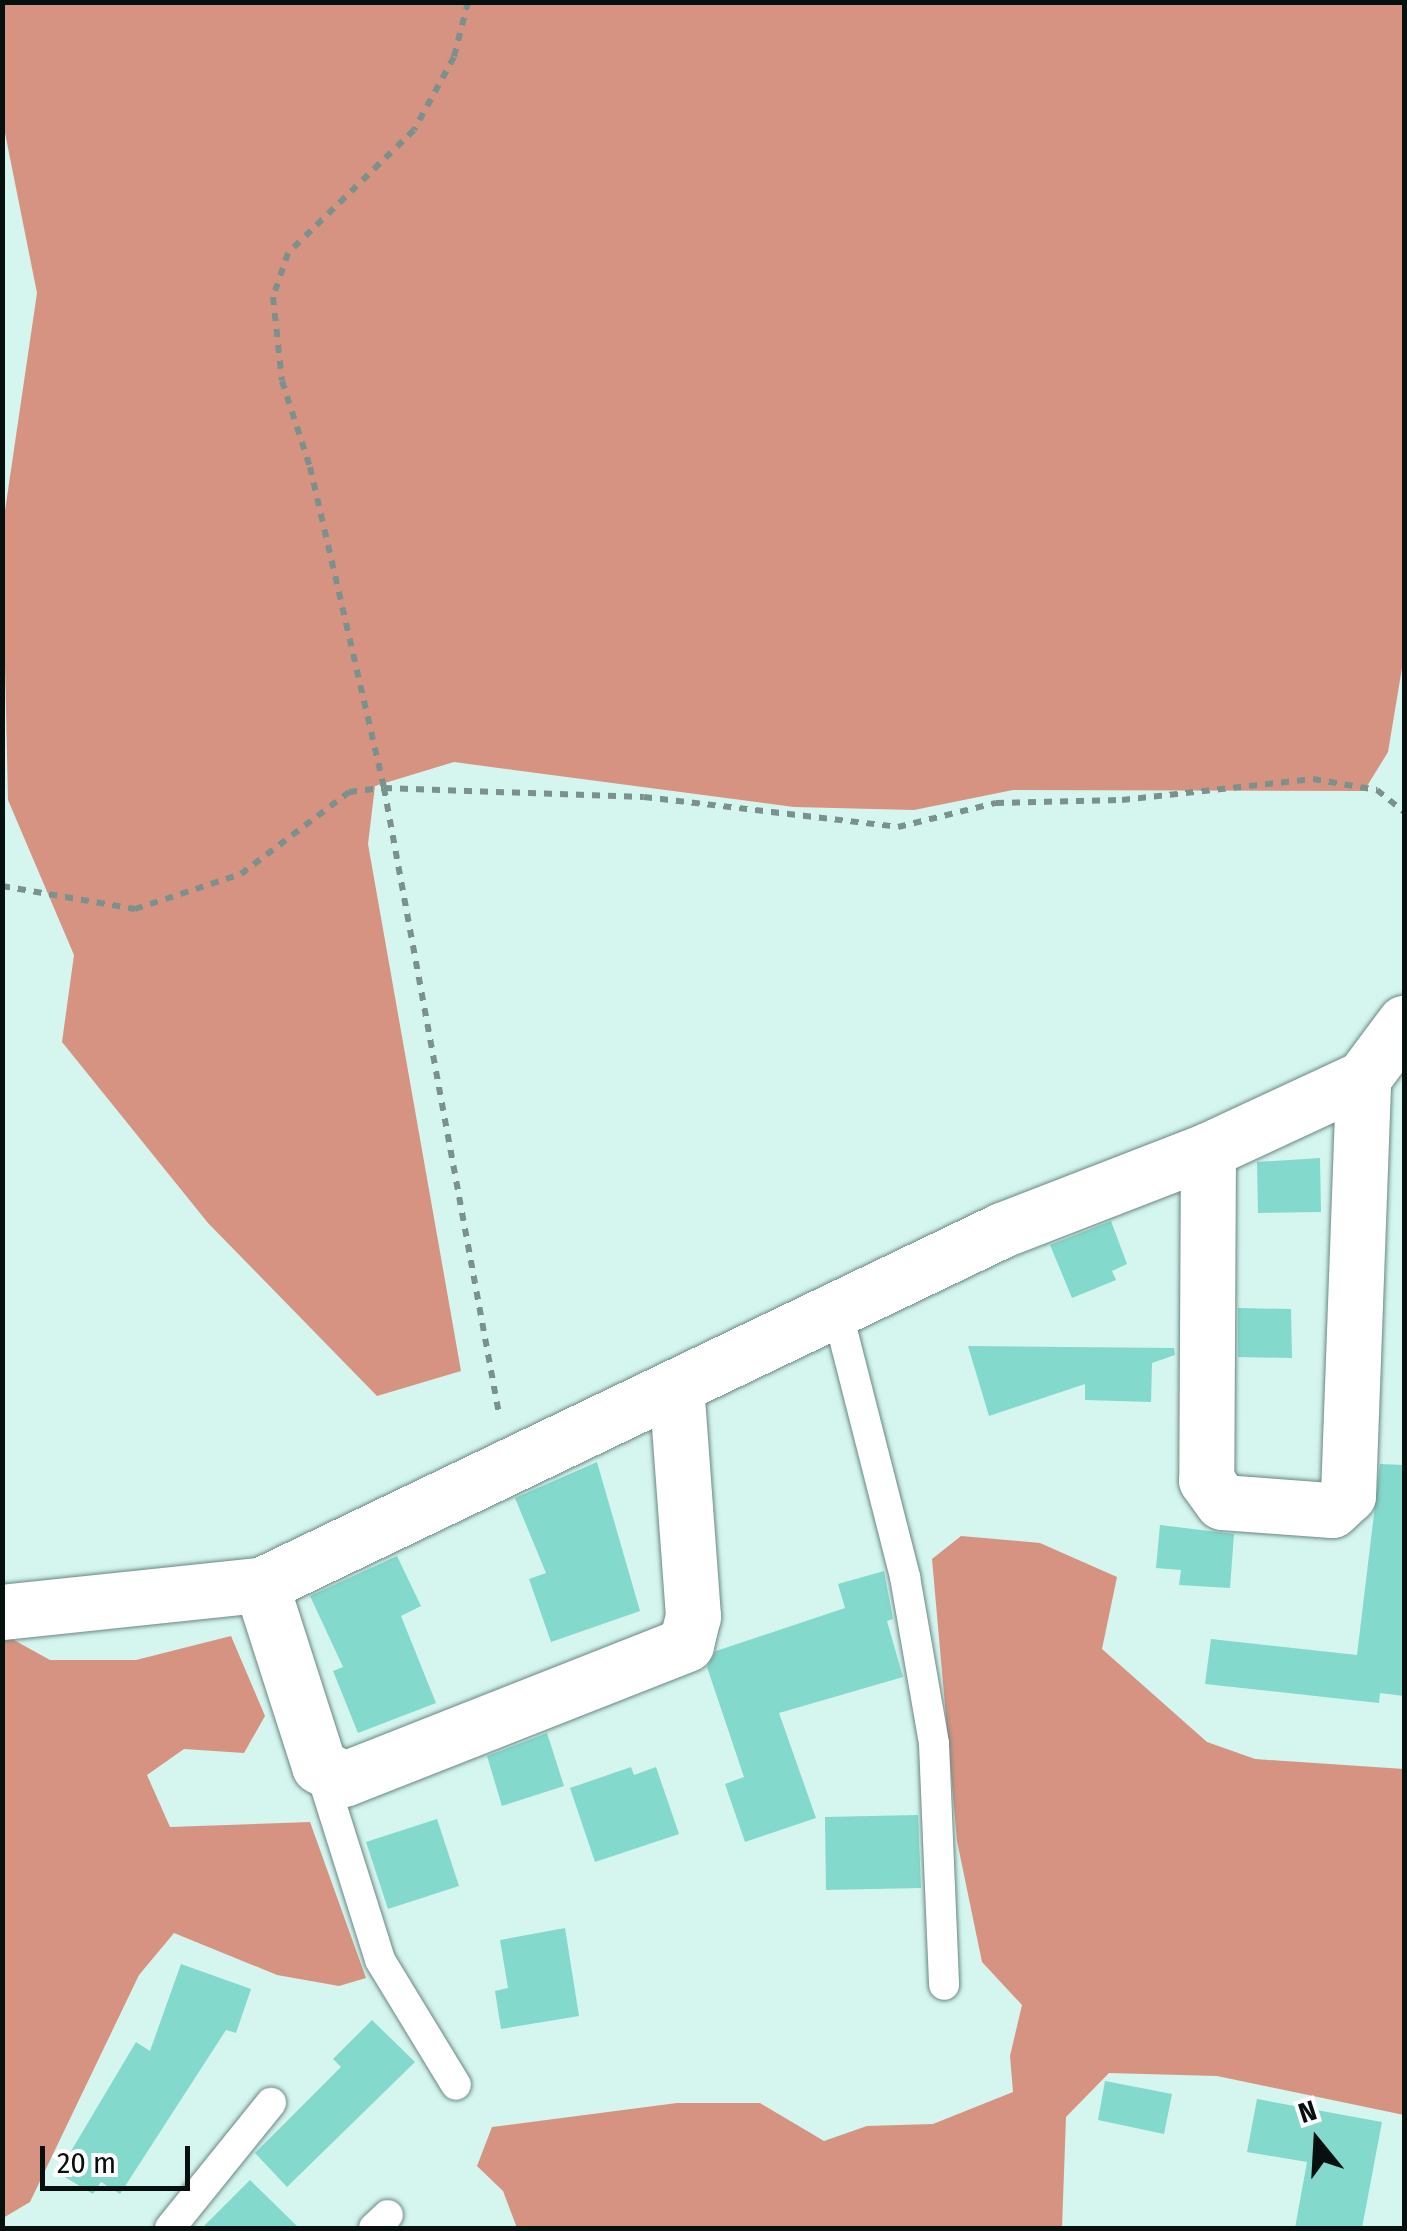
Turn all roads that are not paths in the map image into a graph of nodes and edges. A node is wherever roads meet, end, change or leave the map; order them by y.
1 (1404, 1023) edge
2 (1363, 1078) junction
3 (1208, 1150) junction
4 (837, 1310) junction
5 (676, 1387) junction
6 (261, 1585) junction
7 (2, 1612) edge
8 (319, 1766) junction
9 (944, 1986) dead end
10 (456, 2085) dead end
11 (271, 2103) dead end
12 (170, 2228) edge

1 - 2 street
2 - 3 street
2 - 3 street
3 - 4 street
4 - 5 street
4 - 9 lane
5 - 6 street
5 - 8 street
6 - 7 street
6 - 8 street
8 - 10 lane
11 - 12 lane

